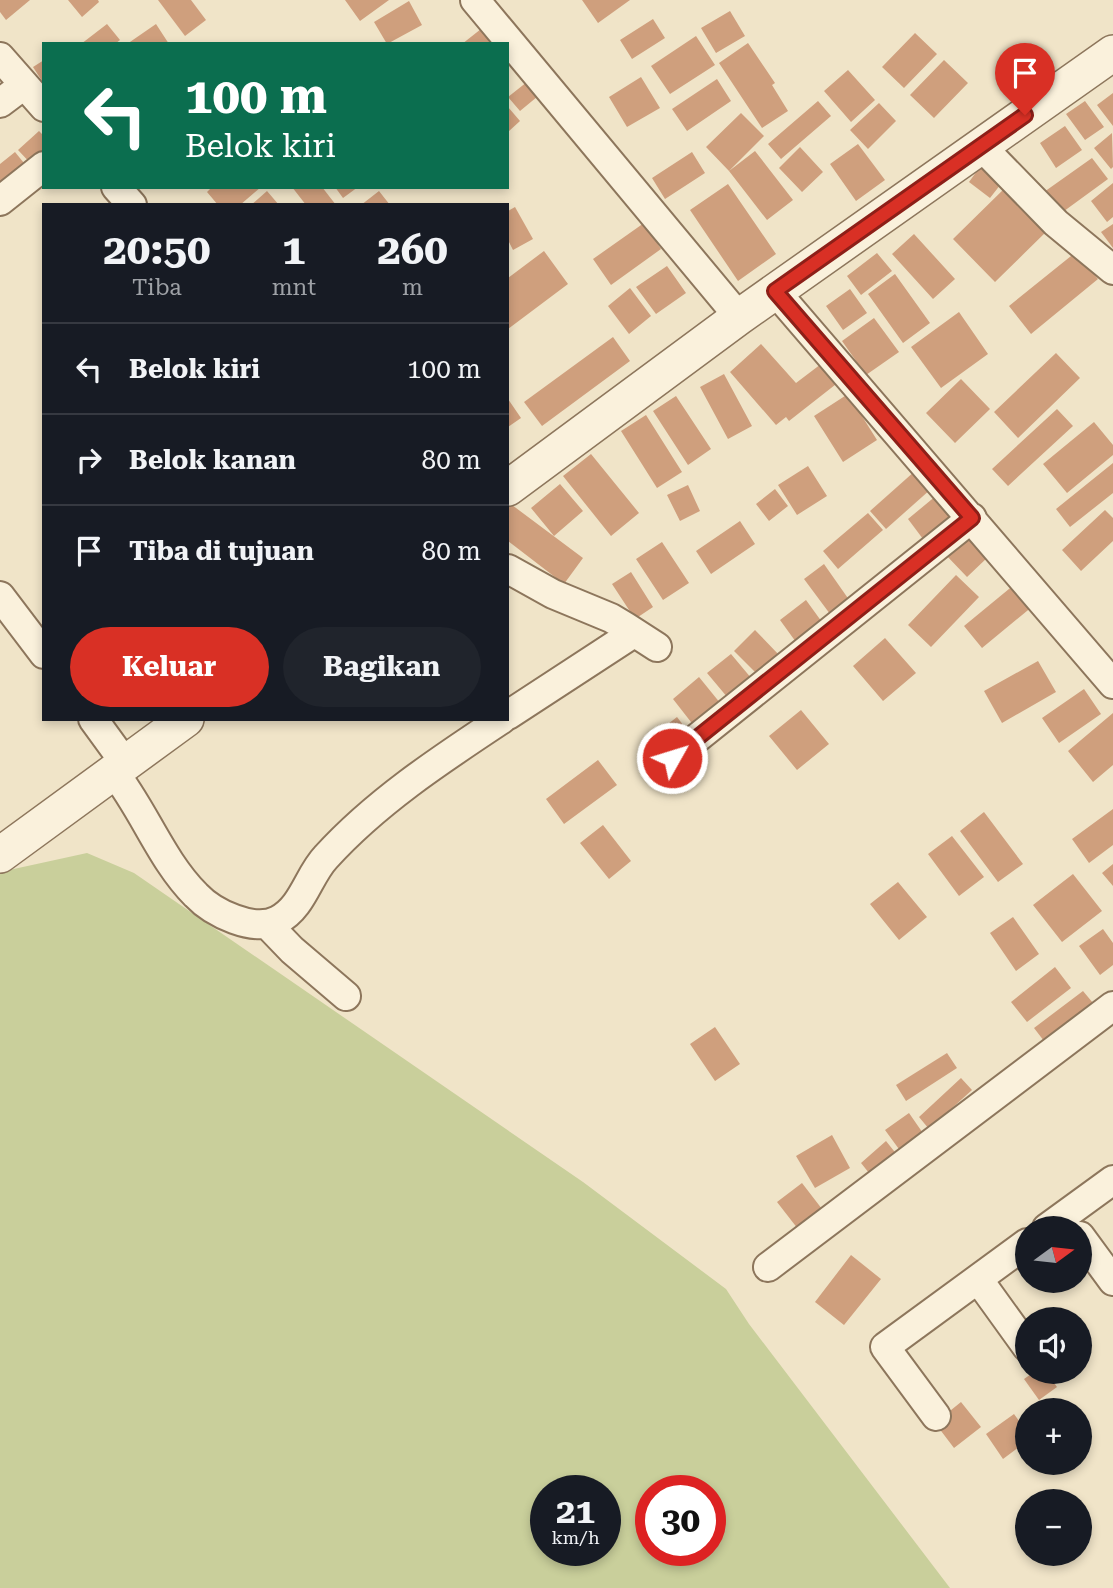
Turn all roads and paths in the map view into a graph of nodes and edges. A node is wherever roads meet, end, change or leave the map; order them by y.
1 (475, 0) edge
2 (1113, 53) edge
3 (0, 58) edge
4 (24, 85) junction
5 (0, 103) edge
6 (42, 105) edge
7 (981, 146) junction
8 (42, 168) edge
9 (118, 189) edge
10 (0, 201) edge
11 (130, 203) edge
12 (1113, 270) edge
13 (775, 291) junction
14 (739, 317) junction
15 (509, 487) edge
16 (972, 518) junction
17 (509, 570) edge
18 (0, 596) edge
19 (626, 626) junction
20 (657, 647) dead end
21 (42, 651) edge
22 (1113, 684) edge
23 (509, 714) edge
24 (94, 721) edge
25 (183, 721) edge
26 (499, 721) edge
27 (672, 758) dead end
28 (116, 769) junction
29 (0, 855) edge
30 (267, 924) junction
31 (346, 996) dead end
32 (1113, 1006) edge
33 (1113, 1180) edge
34 (1078, 1216) edge
35 (1015, 1252) edge
36 (1092, 1256) edge
37 (768, 1267) dead end
38 (978, 1279) junction
39 (1113, 1281) edge
40 (1015, 1330) edge
41 (936, 1416) dead end

1 - 14 street
2 - 7 street
3 - 4 street
4 - 5 street
4 - 6 street
7 - 12 street
7 - 13 street
8 - 10 street
9 - 11 street
13 - 14 street
13 - 16 street
14 - 15 street
16 - 22 street
16 - 27 street
17 - 19 street
18 - 21 street
19 - 20 street
19 - 23 street
24 - 28 street
25 - 28 street
26 - 30 street
28 - 29 street
28 - 30 street
30 - 31 street
32 - 37 street
33 - 34 street
35 - 38 street
36 - 39 street
38 - 40 street
38 - 41 street

